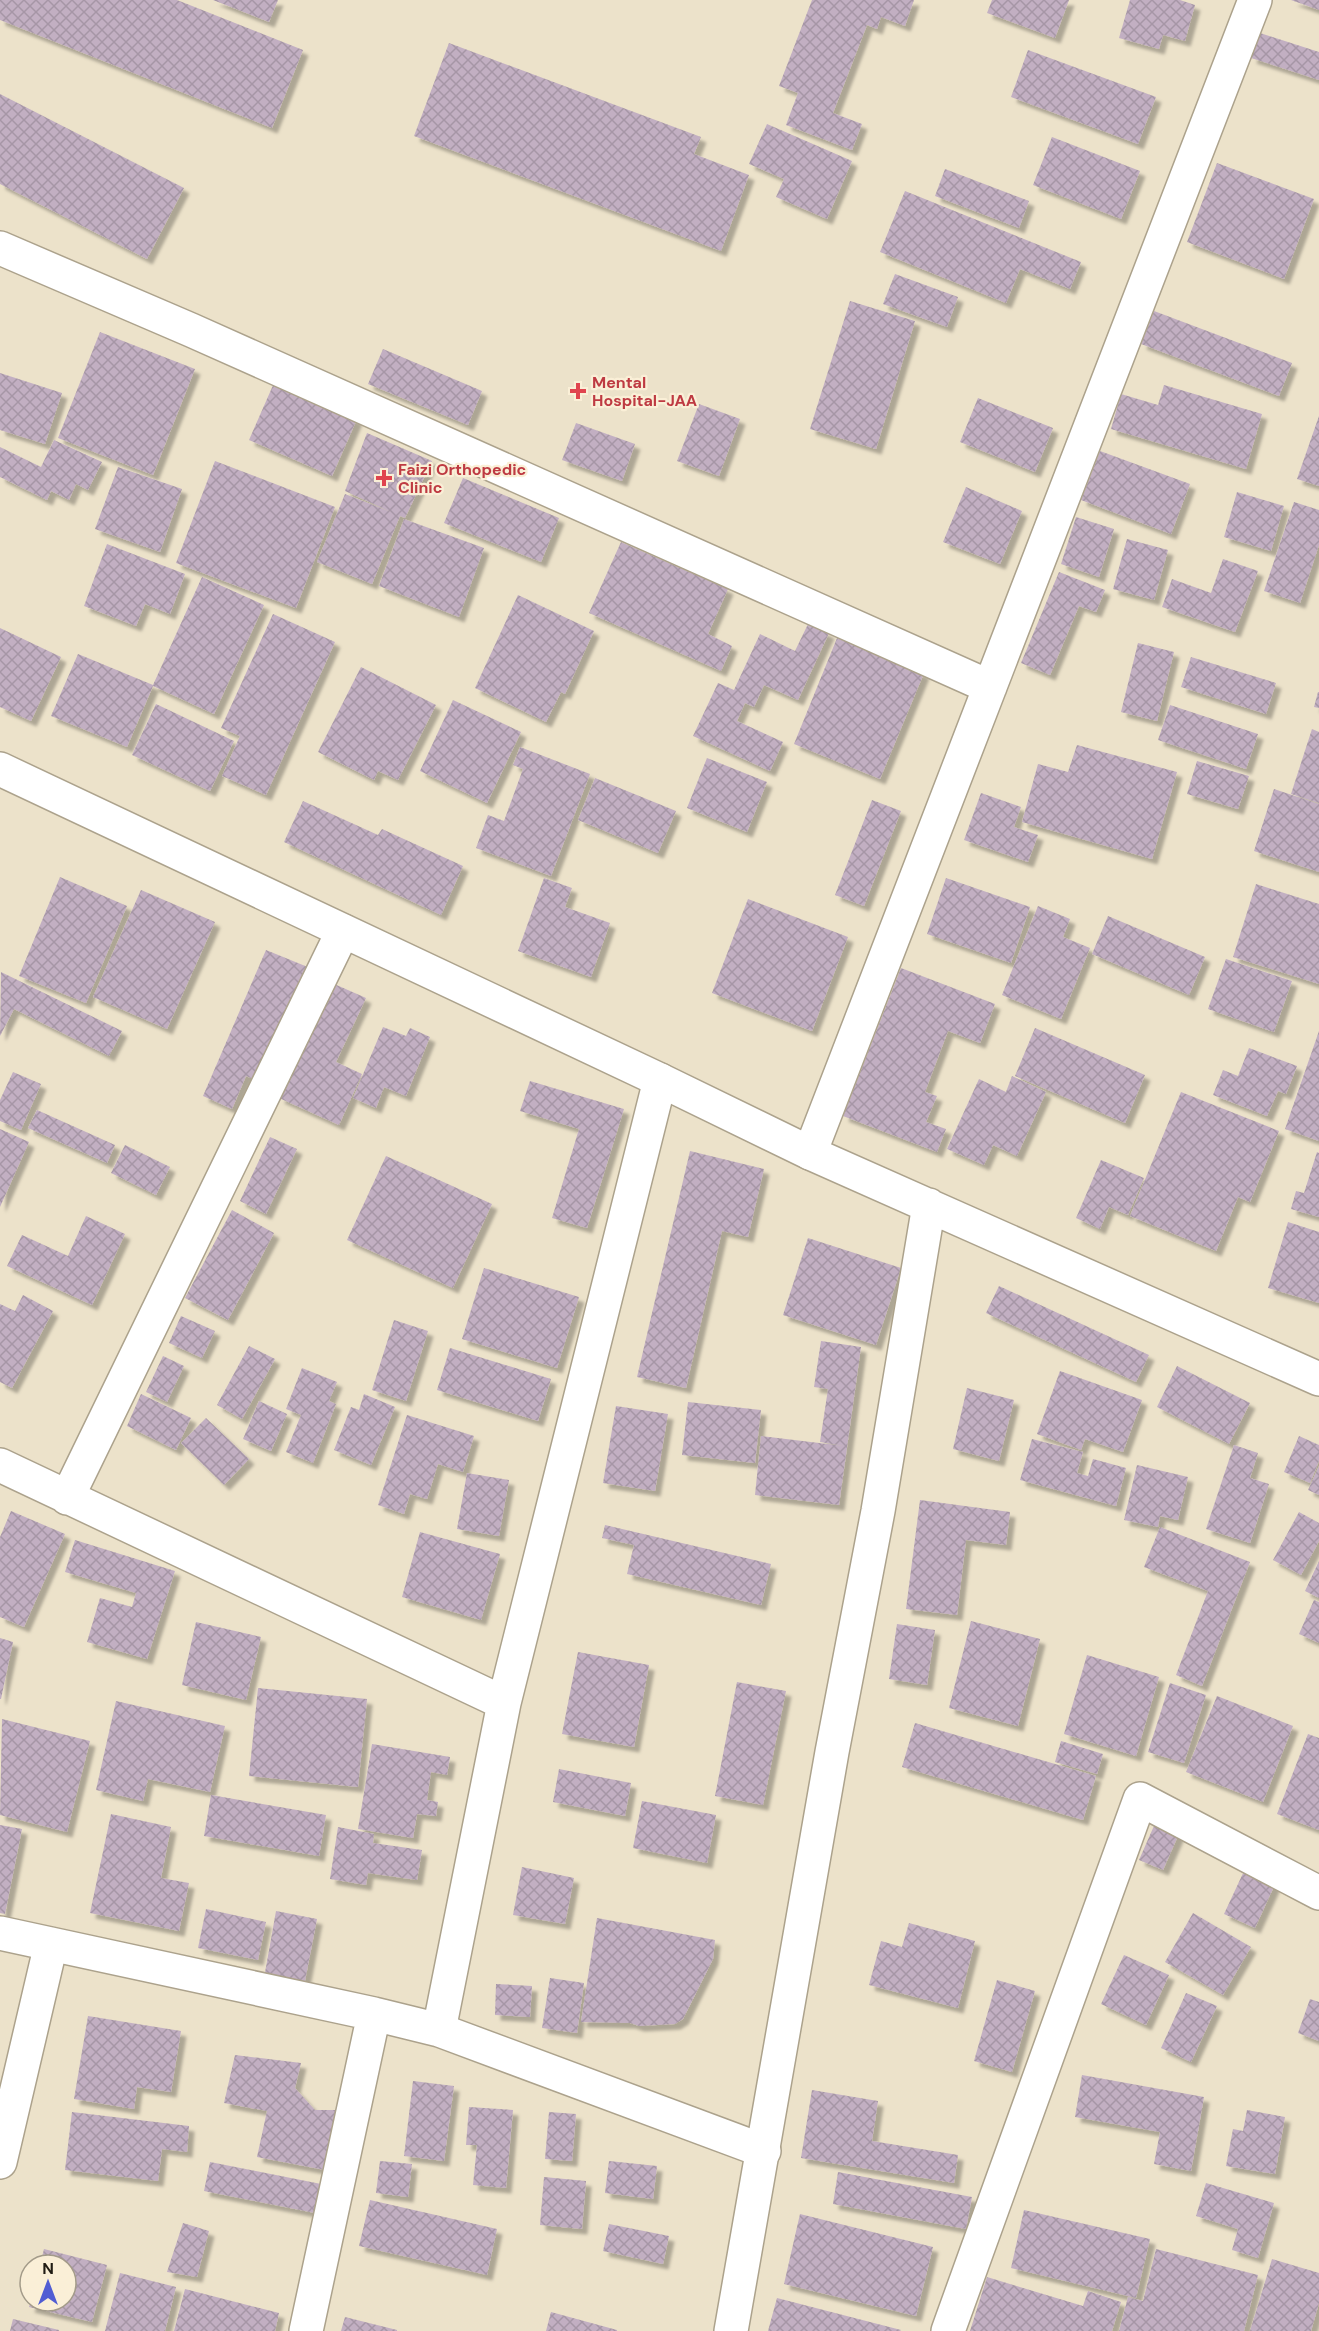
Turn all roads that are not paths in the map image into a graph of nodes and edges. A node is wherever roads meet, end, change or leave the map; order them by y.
1 (1255, 0) edge
2 (0, 248) edge
3 (990, 687) junction
4 (0, 769) edge
5 (343, 931) junction
6 (660, 1080) junction
7 (810, 1153) junction
8 (928, 1205) junction
9 (1319, 1379) edge
10 (0, 1465) edge
11 (67, 1498) junction
12 (504, 1703) junction
13 (1319, 1893) edge
14 (0, 1934) edge
15 (51, 1944) junction
16 (374, 2014) junction
17 (439, 2031) junction
18 (764, 2151) junction
19 (0, 2162) edge
20 (306, 2331) edge
21 (731, 2331) edge
22 (948, 2331) edge

1 - 3 street
2 - 3 street
3 - 7 street
4 - 5 street
5 - 6 street
5 - 11 street
6 - 7 street
6 - 12 street
7 - 8 street
8 - 9 street
8 - 18 street
10 - 11 street
11 - 12 street
12 - 17 street
13 - 22 street
14 - 15 street
15 - 16 street
15 - 19 street
16 - 17 street
16 - 20 street
17 - 18 street
18 - 21 street

